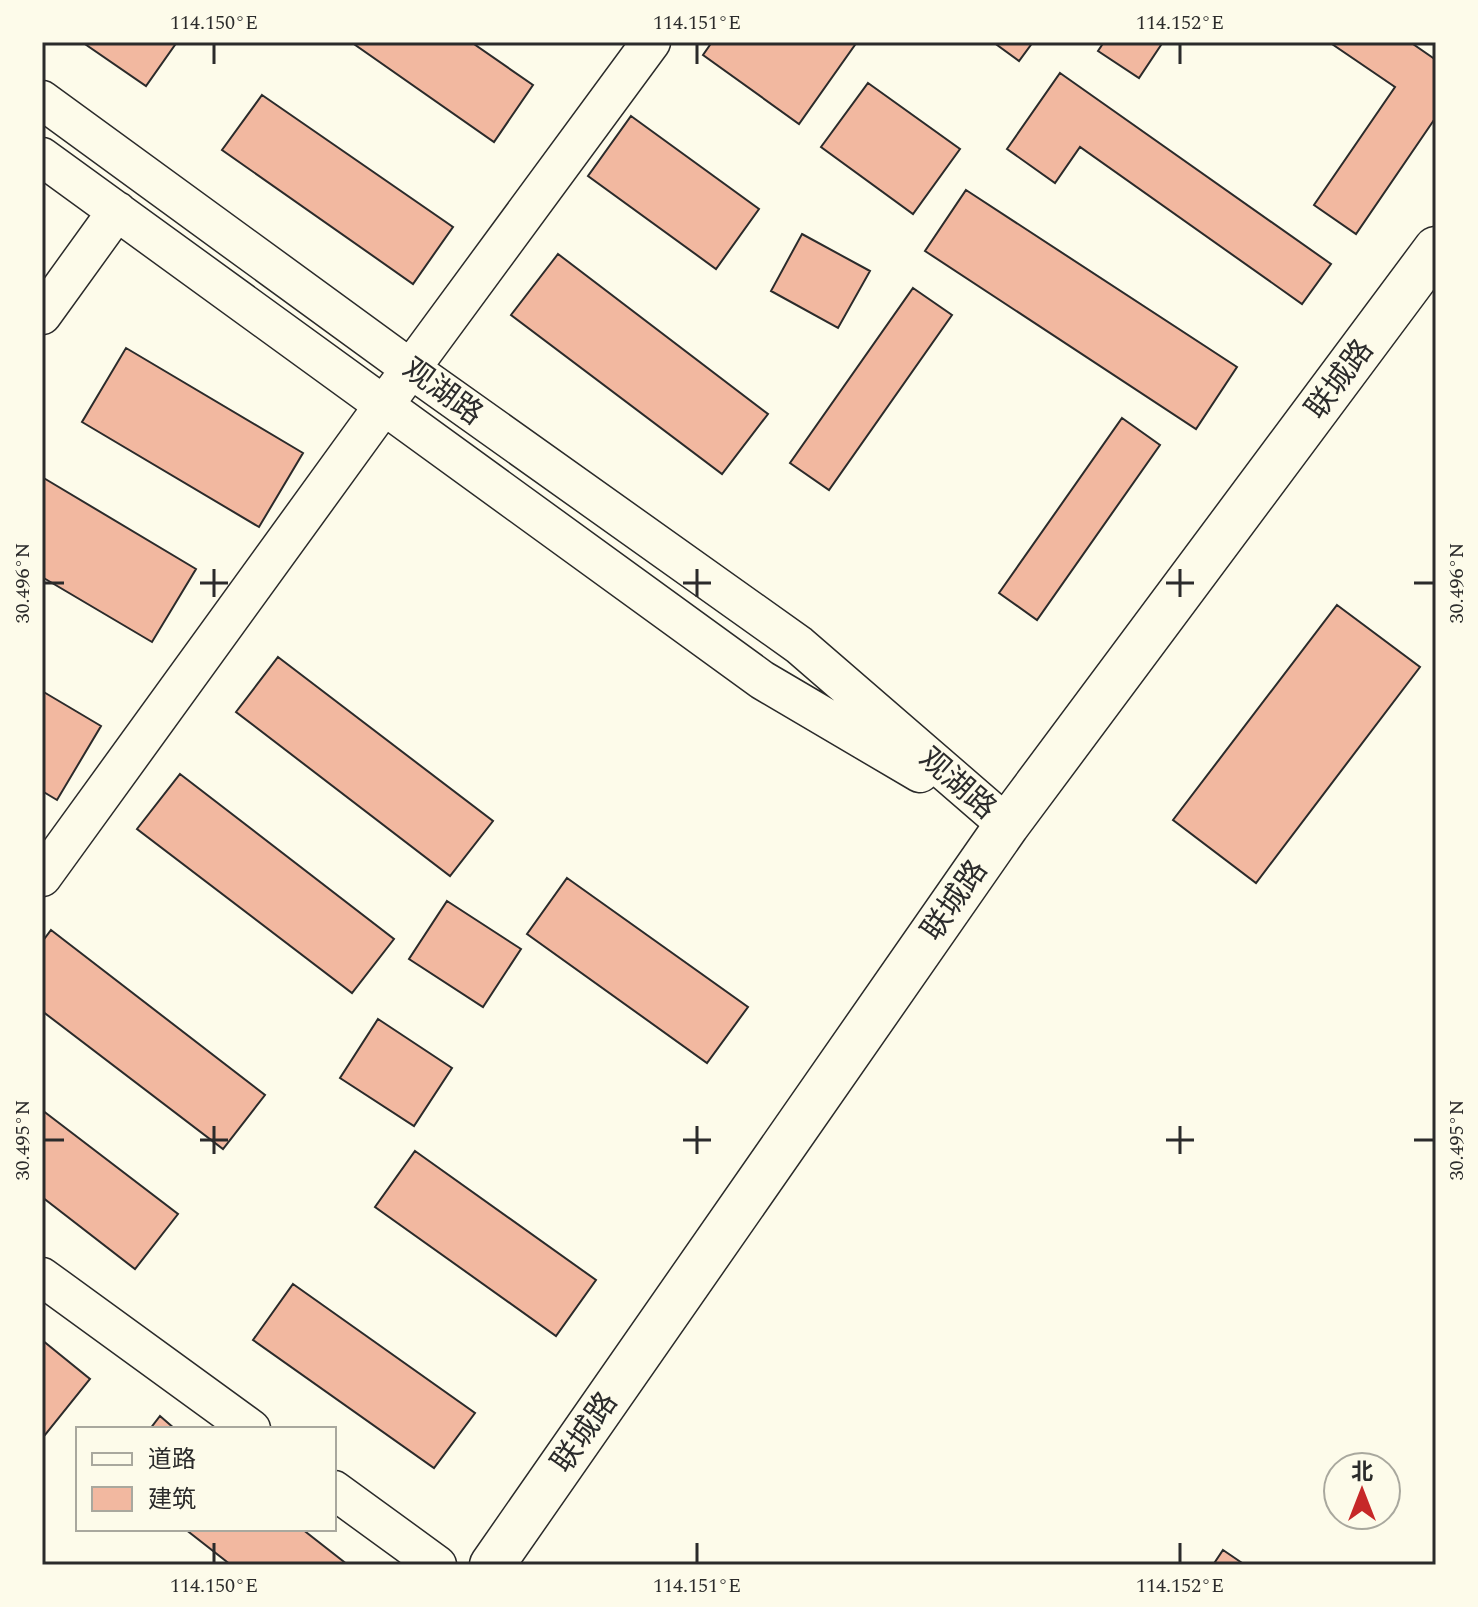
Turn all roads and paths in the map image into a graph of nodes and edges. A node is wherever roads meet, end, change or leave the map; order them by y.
1 (651, 42) edge
2 (42, 100) edge
3 (42, 157) edge
4 (117, 211) junction
5 (1436, 249) edge
6 (42, 315) edge
7 (411, 369) junction
8 (384, 405) junction
9 (1007, 825) junction
10 (42, 877) edge
11 (42, 1277) edge
12 (248, 1427) edge
13 (336, 1491) edge
14 (437, 1565) edge
15 (492, 1565) edge

1 - 7 street
2 - 7 street, 观湖路
3 - 4 street, 观湖路
4 - 6 street
4 - 8 street, 观湖路
5 - 9 main road, 联城路
7 - 8 street
7 - 9 street, 观湖路
8 - 9 street, 观湖路
8 - 10 street
9 - 15 main road, 联城路
11 - 12 street
13 - 14 street

